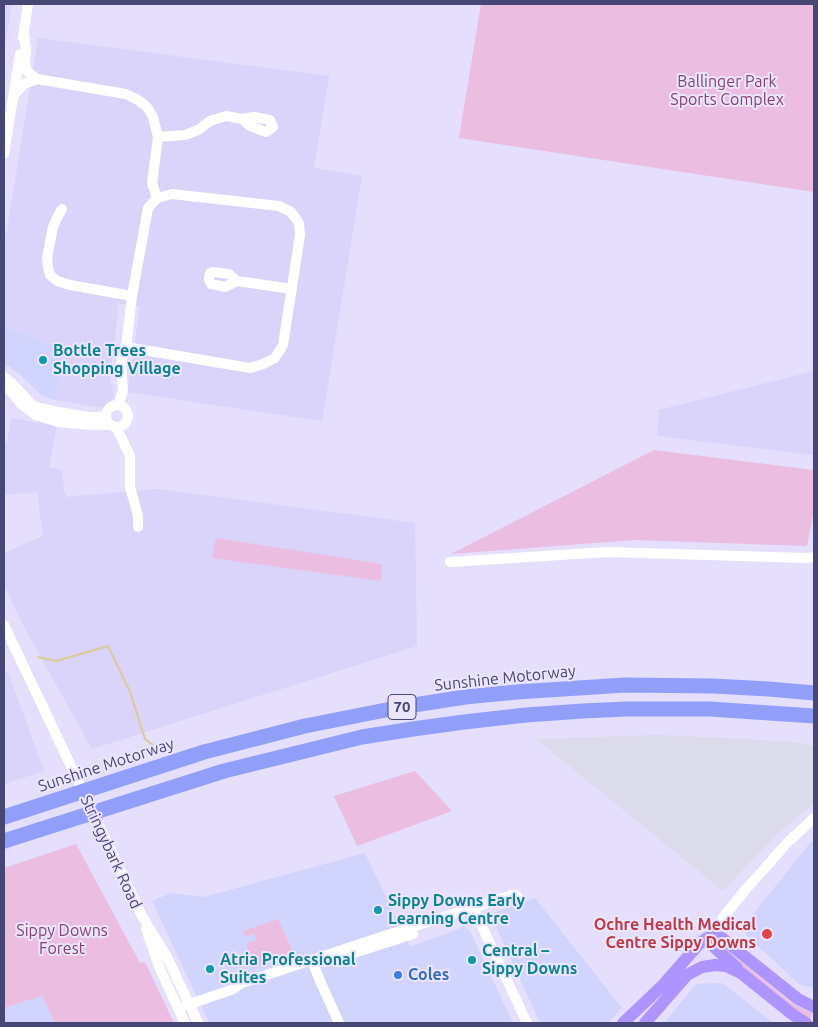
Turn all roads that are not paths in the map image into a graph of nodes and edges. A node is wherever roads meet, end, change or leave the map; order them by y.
1 (28, 4) edge
2 (24, 33) junction
3 (37, 79) junction
4 (14, 96) junction
5 (242, 119) dead end
6 (158, 137) junction
7 (4, 154) edge
8 (157, 198) junction
9 (62, 209) dead end
10 (238, 281) dead end
11 (292, 289) junction
12 (132, 296) junction
13 (126, 347) junction
14 (4, 377) edge
15 (4, 387) edge
16 (118, 405) junction
17 (111, 423) junction
18 (138, 527) dead end
19 (814, 557) edge
20 (450, 562) dead end
21 (4, 624) edge
22 (814, 693) edge
23 (814, 716) edge
24 (4, 817) edge
25 (814, 818) edge
26 (4, 841) edge
27 (142, 916) junction
28 (711, 937) junction
29 (313, 963) junction
30 (744, 975) junction
31 (682, 979) junction
32 (190, 1004) junction
33 (814, 1006) edge
34 (178, 1008) junction
35 (185, 1023) edge
36 (198, 1023) edge
37 (339, 1023) edge
38 (527, 1023) edge
39 (623, 1023) edge
40 (645, 1023) edge
41 (806, 1023) edge

1 - 2 street
2 - 3 street
2 - 4 street
3 - 4 street
3 - 6 street
4 - 7 street
5 - 6 street
6 - 8 street
8 - 11 street
8 - 12 street
9 - 12 street
10 - 11 street
11 - 13 street
12 - 13 street
13 - 16 street
14 - 17 street
15 - 17 street
16 - 17 street
16 - 17 street
17 - 18 street
19 - 20 street
21 - 27 street, Stringybark Road
22 - 24 highway, Sunshine Motorway / 70
23 - 26 highway, 70
25 - 28 street
27 - 32 street, Stringybark Road
27 - 34 street, Stringybark Road
28 - 30 main road
28 - 31 main road
28 - 33 main road
28 - 39 main road
29 - 32 street
29 - 37 street
29 - 38 street
30 - 31 main road
30 - 41 main road
31 - 40 main road
32 - 34 street
32 - 36 street, Stringybark Road
34 - 35 street, Stringybark Road

